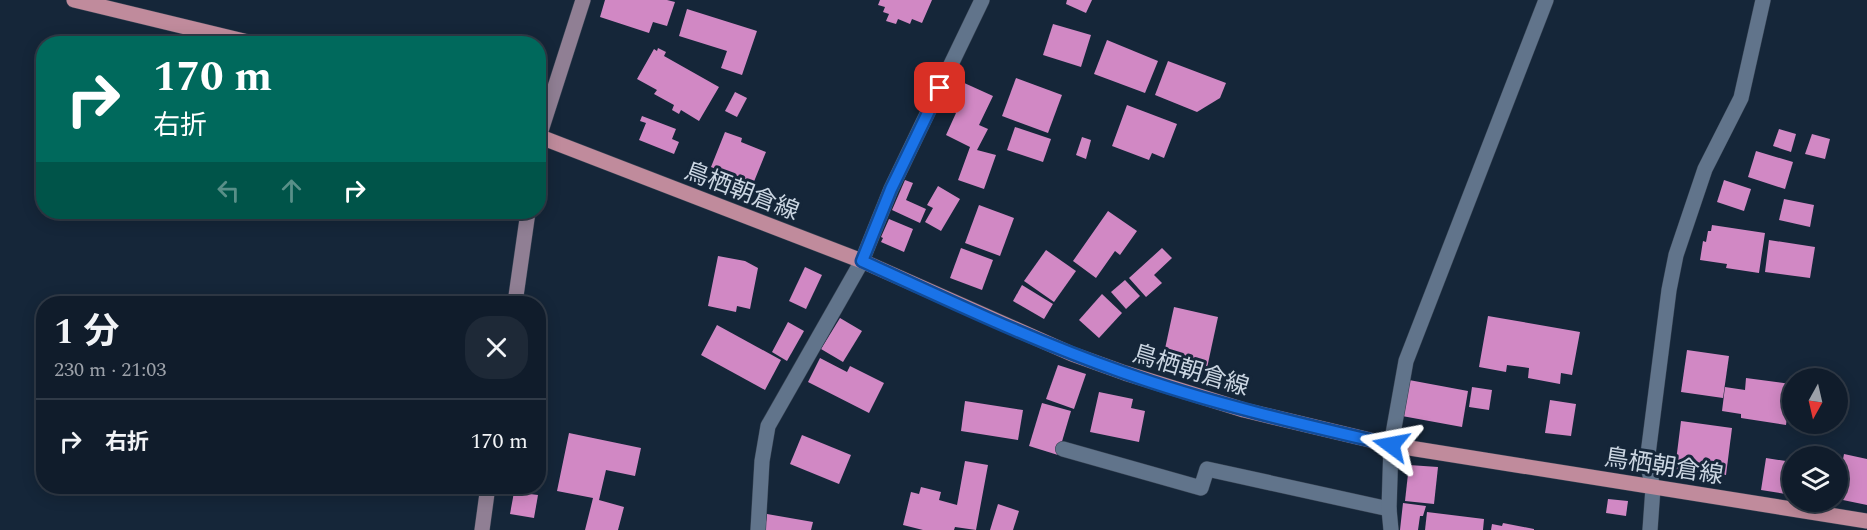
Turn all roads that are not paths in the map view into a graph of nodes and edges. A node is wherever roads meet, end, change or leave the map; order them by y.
1 (75, 0) edge
2 (583, 0) edge
3 (982, 0) edge
4 (1546, 0) edge
5 (1762, 0) edge
6 (223, 36) edge
7 (546, 115) edge
8 (546, 140) edge
9 (527, 219) edge
10 (862, 261) junction
11 (516, 296) edge
12 (1391, 445) junction
13 (1063, 449) dead end
14 (1653, 488) junction
15 (487, 494) edge
16 (1389, 509) junction
17 (1867, 521) edge
18 (482, 530) edge
19 (758, 530) edge
20 (1391, 530) edge
21 (1650, 530) edge

1 - 6 main road
2 - 7 main road
3 - 10 street
4 - 12 street
5 - 14 street
8 - 10 main road, 鳥栖朝倉線
9 - 11 main road
10 - 12 main road, 鳥栖朝倉線
10 - 19 street
12 - 14 main road, 鳥栖朝倉線
12 - 16 street
13 - 16 street
14 - 17 main road, 鳥栖朝倉線
14 - 21 street
15 - 18 main road
16 - 20 street

